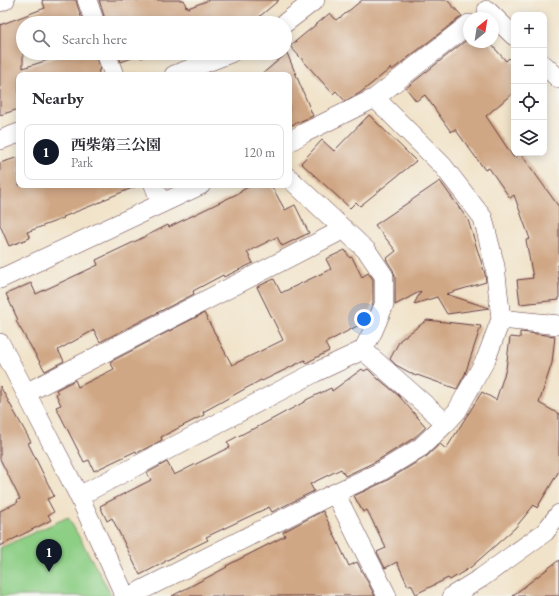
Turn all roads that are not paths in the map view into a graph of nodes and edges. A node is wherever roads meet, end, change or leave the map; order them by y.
1 (5, 0) edge
2 (87, 0) edge
3 (315, 0) edge
4 (0, 2) edge
5 (480, 9) edge
6 (93, 16) edge
7 (292, 17) edge
8 (463, 29) edge
9 (511, 34) edge
10 (109, 60) edge
11 (213, 60) edge
12 (547, 68) edge
13 (113, 72) edge
14 (182, 72) edge
15 (559, 79) edge
16 (375, 98) junction
17 (16, 134) edge
18 (0, 140) edge
19 (292, 140) edge
20 (292, 181) edge
21 (155, 188) edge
22 (194, 188) edge
23 (160, 203) junction
24 (344, 229) junction
25 (0, 279) edge
26 (501, 319) junction
27 (559, 325) edge
28 (0, 343) edge
29 (363, 350) junction
30 (26, 392) junction
31 (446, 423) junction
32 (335, 493) junction
33 (79, 496) junction
34 (559, 514) edge
35 (125, 596) edge
36 (130, 596) edge
37 (388, 596) edge
38 (452, 596) edge

1 - 4 street
2 - 6 street
3 - 7 street
5 - 9 street
8 - 16 street
10 - 13 street
11 - 14 street
12 - 15 street
16 - 19 street
16 - 26 street
17 - 18 street
20 - 24 street
21 - 23 street
22 - 23 street
23 - 25 street
24 - 29 street
24 - 30 street
26 - 27 street
26 - 31 street
28 - 30 street
29 - 31 street
29 - 33 street
30 - 33 street
31 - 32 street
32 - 36 street
32 - 37 street
33 - 35 street
34 - 38 street

